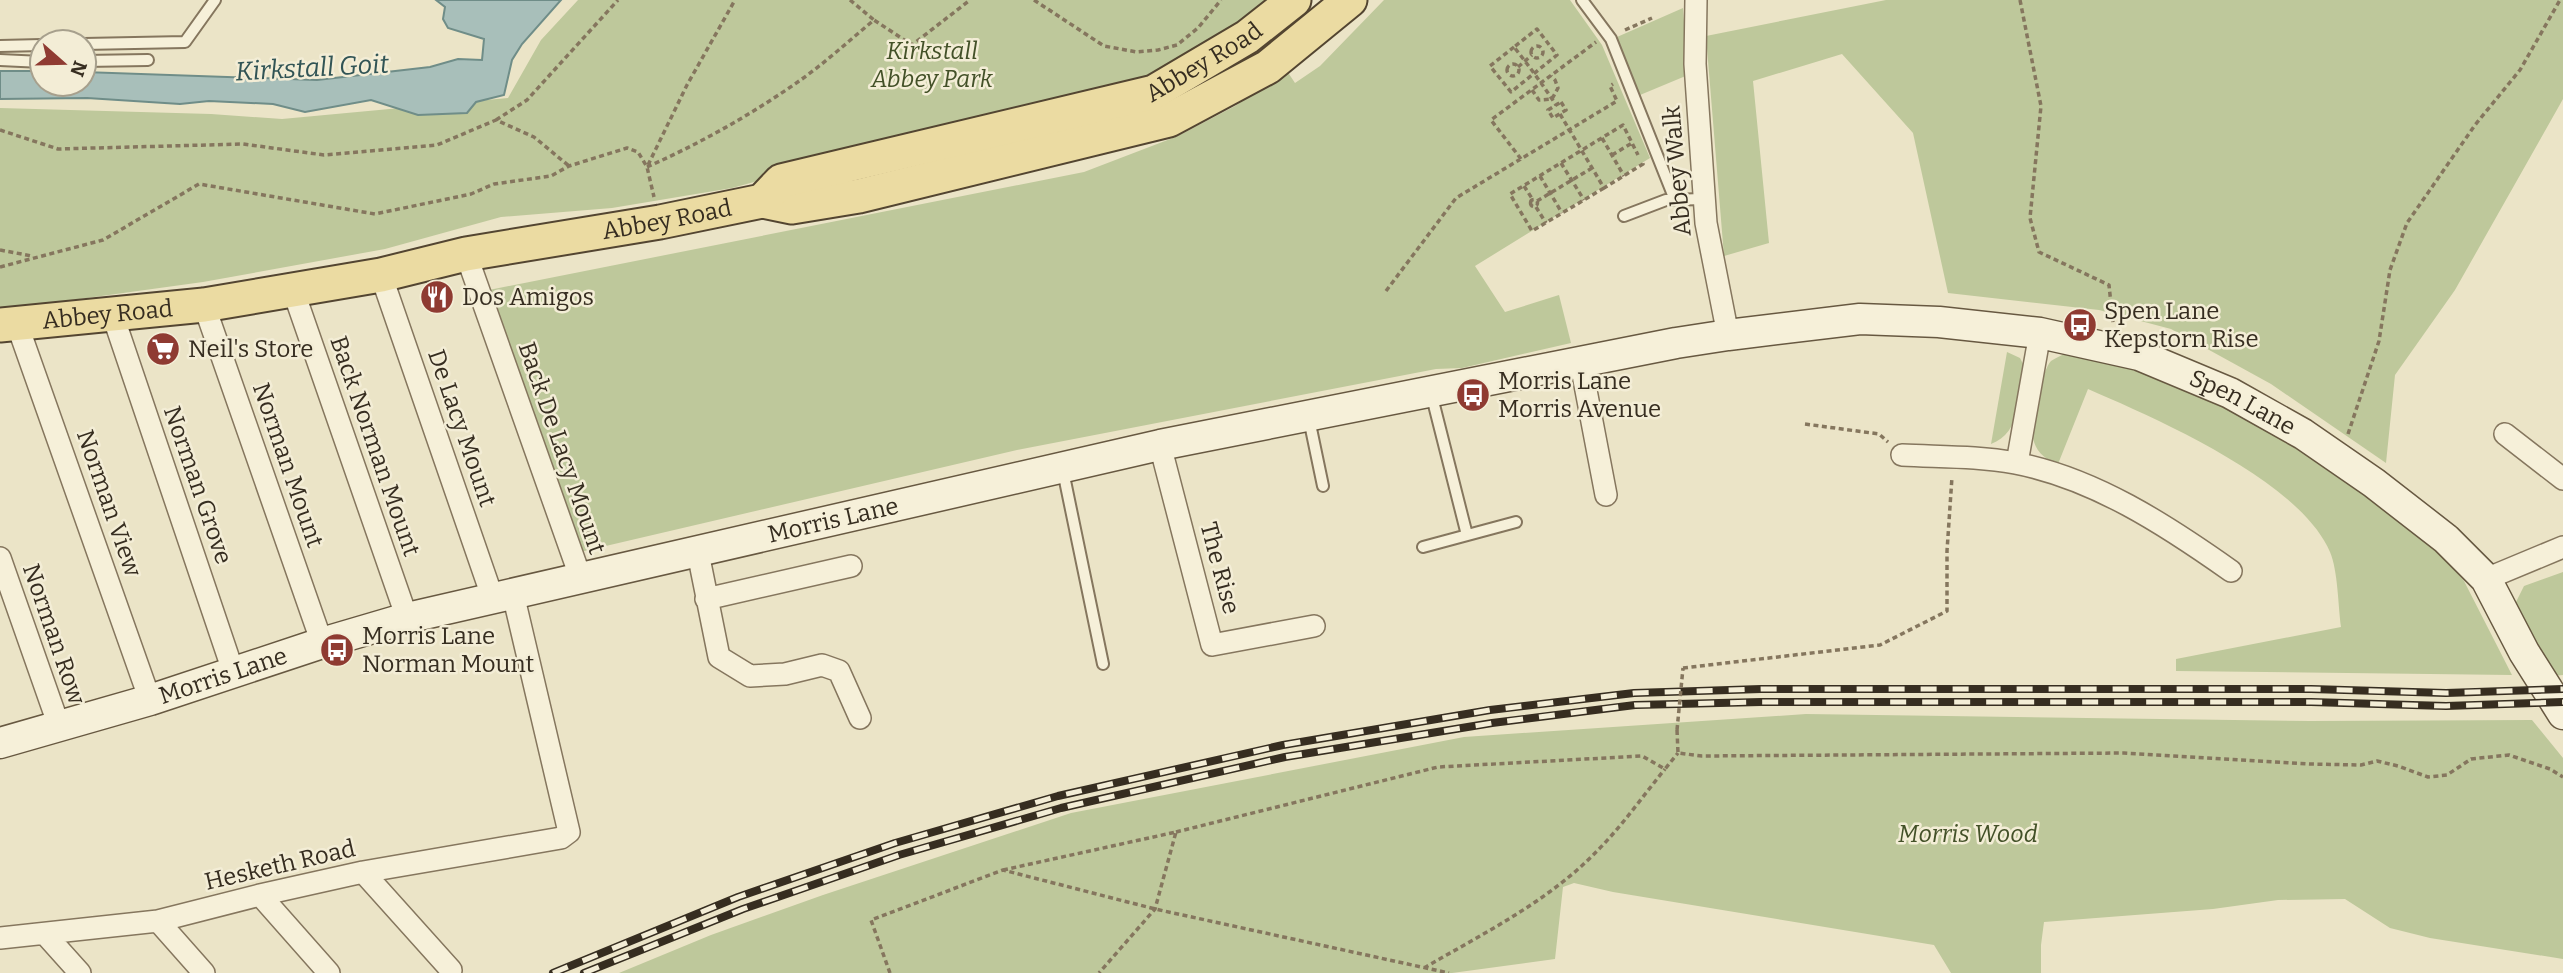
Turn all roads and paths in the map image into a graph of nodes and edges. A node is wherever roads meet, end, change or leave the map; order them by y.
1 (215, 0) edge
2 (618, 0) edge
3 (735, 0) edge
4 (850, 0) edge
5 (970, 0) edge
6 (1034, 0) edge
7 (1221, 0) edge
8 (1294, 0) edge
9 (1350, 0) edge
10 (1582, 0) edge
11 (1696, 0) edge
12 (2020, 0) edge
13 (2560, 0) edge
14 (1652, 18) dead end
15 (874, 20) junction
16 (1608, 36) junction
17 (1526, 38) junction
18 (1548, 43) junction
19 (98, 44) edge
20 (28, 45) edge
21 (0, 46) edge
22 (1514, 47) junction
23 (1533, 48) junction
24 (1542, 49) junction
25 (1533, 55) junction
26 (1502, 56) junction
27 (1540, 57) junction
28 (0, 60) edge
29 (148, 60) dead end
30 (28, 61) edge
31 (98, 61) edge
32 (1525, 61) junction
33 (1509, 65) junction
34 (1546, 65) junction
35 (1518, 67) junction
36 (1508, 73) junction
37 (1535, 74) junction
38 (1516, 75) junction
39 (1551, 76) junction
40 (1500, 79) junction
41 (1542, 82) junction
42 (1523, 83) junction
43 (1610, 86) dead end
44 (1532, 90) junction
45 (1552, 99) junction
46 (1556, 106) junction
47 (1560, 114) junction
48 (496, 120) junction
49 (0, 130) edge
50 (1569, 130) junction
51 (1602, 138) junction
52 (1632, 143) junction
53 (1582, 151) junction
54 (1612, 155) junction
55 (1521, 159) junction
56 (1561, 163) junction
57 (569, 166) junction
58 (647, 167) junction
59 (1592, 169) junction
60 (1540, 176) junction
61 (1623, 176) junction
62 (1572, 181) junction
63 (1524, 186) junction
64 (1604, 188) junction
65 (1551, 194) junction
66 (1704, 199) junction
67 (1584, 200) junction
68 (1675, 200) junction
69 (762, 201) junction
70 (1534, 203) junction
71 (1521, 212) junction
72 (1562, 213) junction
73 (1624, 216) dead end
74 (1546, 223) junction
75 (0, 250) edge
76 (466, 254) junction
77 (34, 257) junction
78 (0, 267) edge
79 (381, 275) junction
80 (293, 290) junction
81 (1386, 290) dead end
82 (204, 305) junction
83 (113, 316) junction
84 (2113, 323) dead end
85 (9, 325) edge
86 (2040, 333) junction
87 (1728, 335) junction
88 (1676, 343) joint
89 (1581, 364) junction
90 (1431, 393) junction
91 (1309, 416) junction
92 (1805, 424) dead end
93 (2499, 432) dead end
94 (2348, 436) dead end
95 (1160, 445) junction
96 (1902, 455) joint
97 (1953, 457) junction
98 (2017, 463) junction
99 (1063, 469) junction
100 (2563, 479) edge
101 (1323, 486) dead end
102 (1606, 495) dead end
103 (1516, 522) dead end
104 (1467, 535) junction
105 (1423, 547) dead end
106 (2563, 547) edge
107 (698, 553) junction
108 (0, 558) edge
109 (851, 566) dead end
110 (2231, 571) dead end
111 (581, 579) junction
112 (2486, 579) junction
113 (503, 596) junction
114 (706, 599) junction
115 (407, 618) junction
116 (1314, 626) dead end
117 (322, 643) junction
118 (1103, 664) dead end
119 (233, 671) junction
120 (150, 700) junction
121 (2563, 714) edge
122 (860, 718) dead end
123 (59, 726) junction
124 (0, 743) edge
125 (1678, 753) junction
126 (1665, 769) junction
127 (2563, 777) edge
128 (569, 832) joint
129 (1175, 832) junction
130 (1003, 870) junction
131 (363, 872) junction
132 (260, 895) junction
133 (1155, 909) junction
134 (158, 921) junction
135 (45, 934) junction
136 (0, 938) edge
137 (1424, 968) junction
138 (451, 970) dead end
139 (80, 973) edge
140 (204, 973) edge
141 (329, 973) edge
142 (890, 973) edge
143 (1099, 973) edge
144 (1449, 973) edge

1 - 19 lane
2 - 48 path
3 - 58 path
4 - 15 path
5 - 15 path
6 - 7 path
8 - 69 main road, Abbey Road
9 - 69 main road
10 - 16 lane
11 - 66 street, Abbey Walk
12 - 84 path
13 - 94 path
14 - 16 path
15 - 58 path
16 - 39 path
16 - 68 lane
17 - 18 path
17 - 22 path
17 - 23 path
18 - 24 path
18 - 34 path
20 - 21 lane
22 - 26 path
22 - 32 path
23 - 24 path
23 - 25 path
24 - 27 path
25 - 27 path
25 - 32 path
26 - 33 path
26 - 40 path
27 - 34 path
28 - 30 lane
29 - 31 lane
32 - 35 path
32 - 37 path
33 - 35 path
33 - 36 path
34 - 37 path
35 - 38 path
36 - 38 path
36 - 40 path
37 - 41 path
37 - 42 path
38 - 42 path
39 - 41 path
39 - 45 path
40 - 42 path
41 - 44 path
41 - 45 path
43 - 50 path
44 - 45 path
44 - 55 path
45 - 46 path
46 - 47 path
46 - 47 path
47 - 50 path
48 - 49 path
48 - 57 path
50 - 53 path
50 - 55 path
51 - 52 path
51 - 53 path
51 - 54 path
52 - 54 path
52 - 61 path
53 - 56 path
53 - 59 path
54 - 61 path
55 - 81 path
56 - 60 path
56 - 62 path
57 - 58 path
57 - 77 path
59 - 62 path
59 - 64 path
60 - 63 path
60 - 65 path
61 - 64 path
62 - 65 path
62 - 67 path
63 - 70 path
63 - 71 path
64 - 67 path
65 - 70 path
65 - 72 path
66 - 68 lane
66 - 87 street, Abbey Walk
67 - 72 path
68 - 73 lane
69 - 76 main road, Abbey Road
70 - 71 path
70 - 74 path
71 - 74 path
72 - 74 path
75 - 77 path
76 - 79 main road, Abbey Road
76 - 111 street, Back De Lacy Mount
77 - 78 path
79 - 80 main road, Abbey Road
79 - 113 street, De Lacy Mount
80 - 82 main road, Abbey Road
80 - 115 street, Back Norman Mount
82 - 83 main road, Abbey Road
82 - 117 street, Norman Mount
83 - 85 main road, Abbey Road
83 - 119 street, Norman Grove
85 - 120 street, Norman View
86 - 87 street, Spen Lane
86 - 98 street
86 - 112 street, Spen Lane
87 - 88 street, Spen Lane
88 - 89 street, Morris Lane
89 - 90 street, Morris Lane
89 - 102 street
90 - 91 street, Morris Lane
90 - 104 lane
91 - 95 street, Morris Lane
91 - 101 lane
92 - 96 path
93 - 100 street
95 - 99 street, Morris Lane
95 - 116 street, The Rise
96 - 97 street
97 - 98 street
97 - 125 path, bridge
98 - 110 street
99 - 107 street, Morris Lane
99 - 118 lane
103 - 104 lane
104 - 105 lane
106 - 112 street
107 - 111 street, Morris Lane
107 - 114 street
108 - 123 street, Norman Row
109 - 114 street
111 - 113 street, Morris Lane
112 - 121 street, Spen Lane
113 - 115 street, Morris Lane
113 - 128 street, De Lacy Mount
114 - 122 street
115 - 117 street, Morris Lane
117 - 119 street, Morris Lane
119 - 120 street, Morris Lane
120 - 123 street, Morris Lane
123 - 124 street, Morris Lane
125 - 126 path
125 - 127 path
126 - 129 path
126 - 137 path
128 - 131 street, Hesketh Road
129 - 130 path
129 - 133 path
130 - 133 path
130 - 142 path
131 - 132 street, Hesketh Road
131 - 138 street
132 - 134 street, Hesketh Road
132 - 141 street
133 - 137 path
133 - 143 path
134 - 135 street, Hesketh Road
134 - 140 street
135 - 136 street, Hesketh Road
135 - 139 street
137 - 144 path

